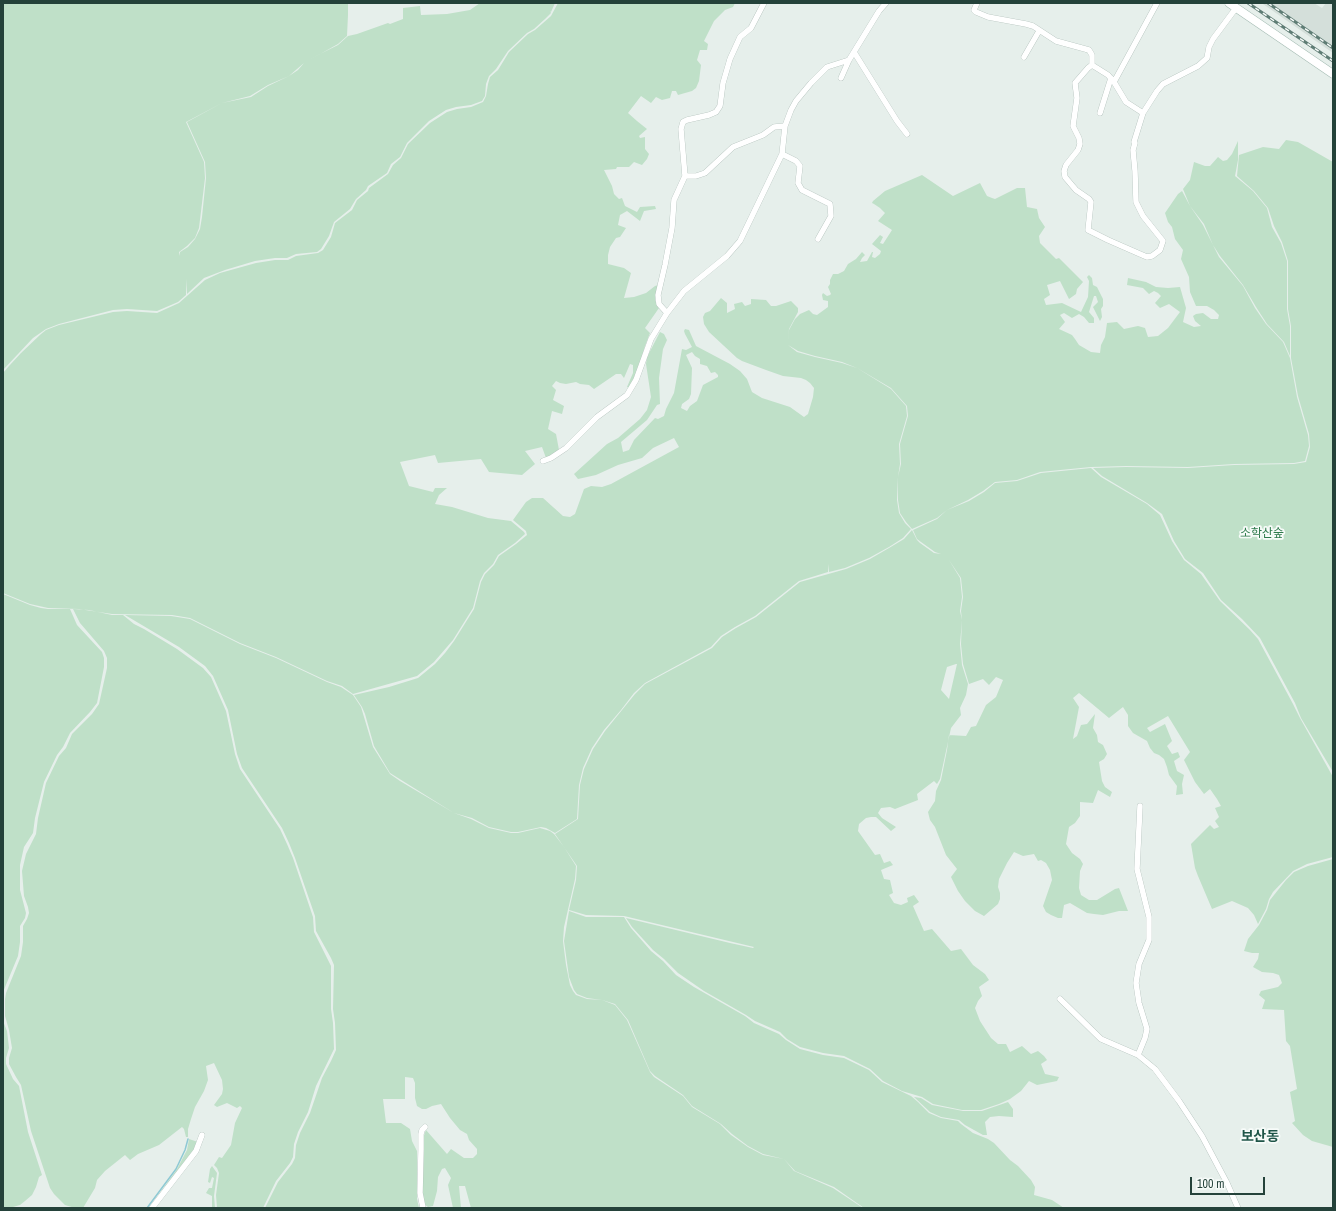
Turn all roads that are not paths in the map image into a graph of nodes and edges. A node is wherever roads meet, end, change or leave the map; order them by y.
1 (764, 3) edge
2 (886, 3) edge
3 (977, 3) edge
4 (1157, 3) edge
5 (1229, 3) edge
6 (1236, 8) junction
7 (1040, 31) junction
8 (854, 52) junction
9 (1024, 57) dead end
10 (849, 60) junction
11 (1092, 65) junction
12 (1333, 74) edge
13 (840, 78) dead end
14 (1113, 80) junction
15 (1100, 113) dead end
16 (1143, 113) junction
17 (785, 126) junction
18 (907, 134) dead end
19 (782, 154) junction
20 (685, 176) junction
21 (818, 239) dead end
22 (667, 313) junction
23 (543, 461) dead end
24 (1140, 806) dead end
25 (1060, 999) dead end
26 (1138, 1055) junction
27 (425, 1127) dead end
28 (202, 1136) dead end
29 (152, 1208) edge
30 (423, 1208) edge
31 (1238, 1208) edge

1 - 20 street
2 - 8 street
3 - 7 street
4 - 14 street
5 - 6 main road
6 - 12 main road
6 - 16 street
7 - 9 street
7 - 11 street
8 - 10 street
8 - 18 street
10 - 13 street
10 - 17 street
11 - 14 street
11 - 16 street
14 - 15 street
14 - 16 street
17 - 19 street
17 - 20 street
19 - 21 street
19 - 22 street
20 - 22 street
22 - 23 street
24 - 26 street
25 - 26 street
26 - 31 street
27 - 30 street
28 - 29 street

